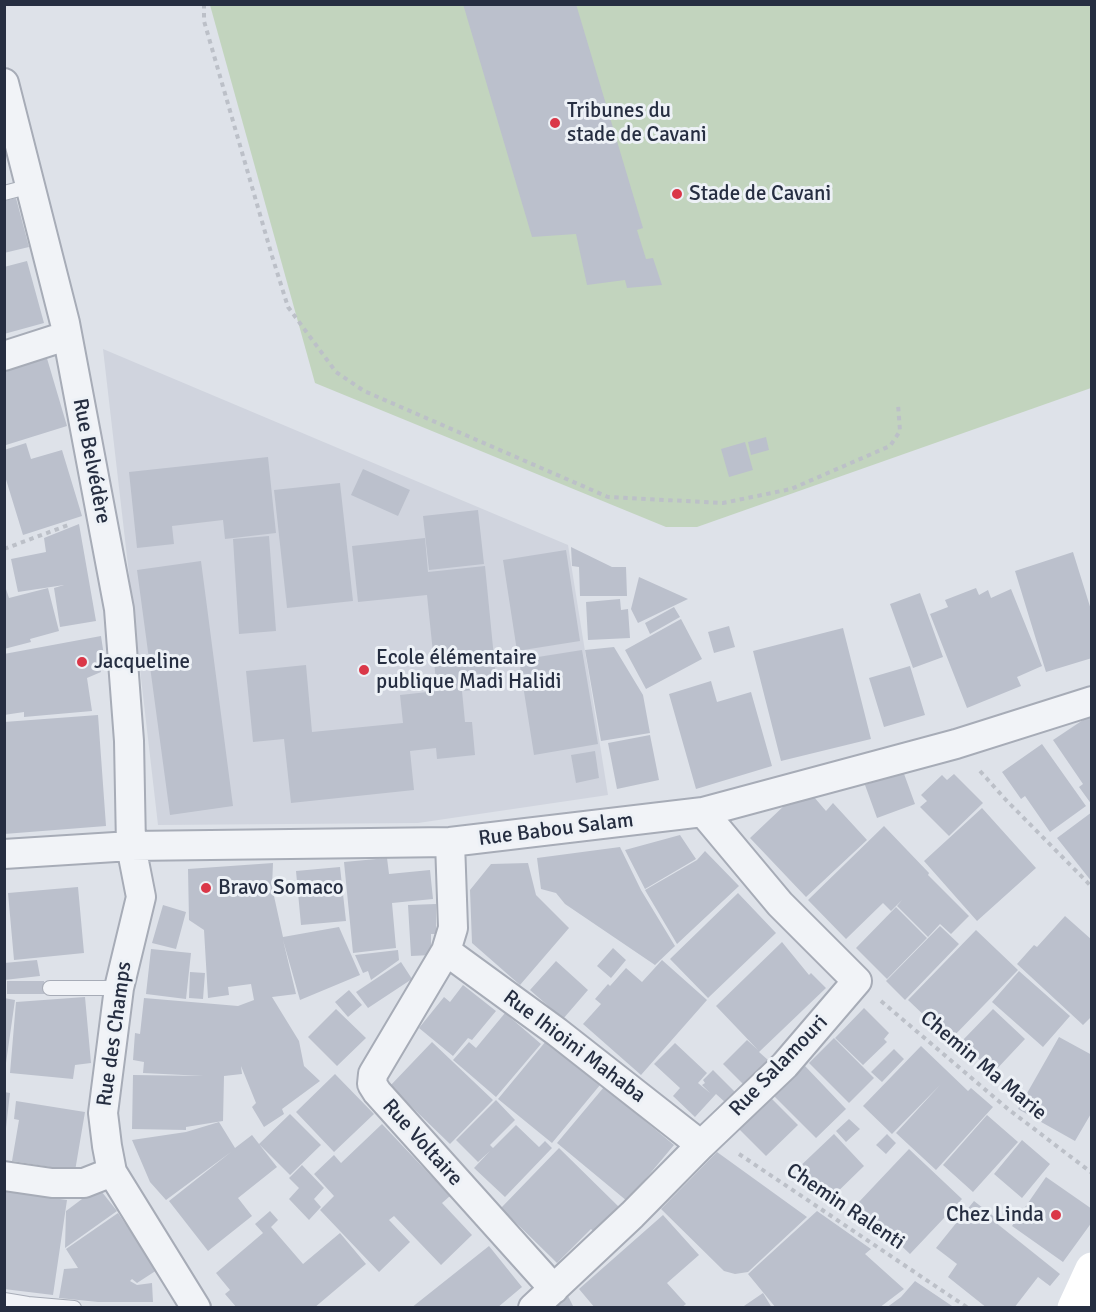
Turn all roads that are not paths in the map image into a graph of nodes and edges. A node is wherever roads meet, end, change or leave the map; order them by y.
1 (4, 82) edge
2 (18, 190) edge
3 (66, 336) junction
4 (4, 356) edge
5 (1092, 701) edge
6 (703, 812) junction
7 (450, 842) junction
8 (131, 846) junction
9 (4, 854) edge
10 (446, 951) junction
11 (119, 987) junction
12 (50, 988) dead end
13 (701, 1145) junction
14 (112, 1172) junction
15 (4, 1176) edge
16 (1092, 1269) edge
17 (554, 1289) junction
18 (4, 1300) edge
19 (74, 1308) edge
20 (196, 1308) edge
21 (533, 1308) edge
22 (1074, 1308) edge

1 - 2 street, Rue Belvédère
2 - 3 street, Rue Belvédère
3 - 4 street
3 - 8 street, Rue Belvédère
5 - 6 street, Rue Babou Salam
6 - 7 street, Rue Babou Salam
6 - 13 street, Rue Salamouri
7 - 8 street, Rue Babou Salam
7 - 10 street, Rue Voltaire
8 - 9 street, Rue Babou Salam
8 - 11 street, Rue des Champs
10 - 13 street, Rue Ihioini Mahaba
10 - 17 street, Rue Voltaire
11 - 12 lane
11 - 14 street, Rue des Champs
13 - 17 street, Rue Salamouri
14 - 15 street
14 - 20 street, Rue des Champs
16 - 22 street
17 - 21 street, Rue Salamouri
18 - 19 lane

